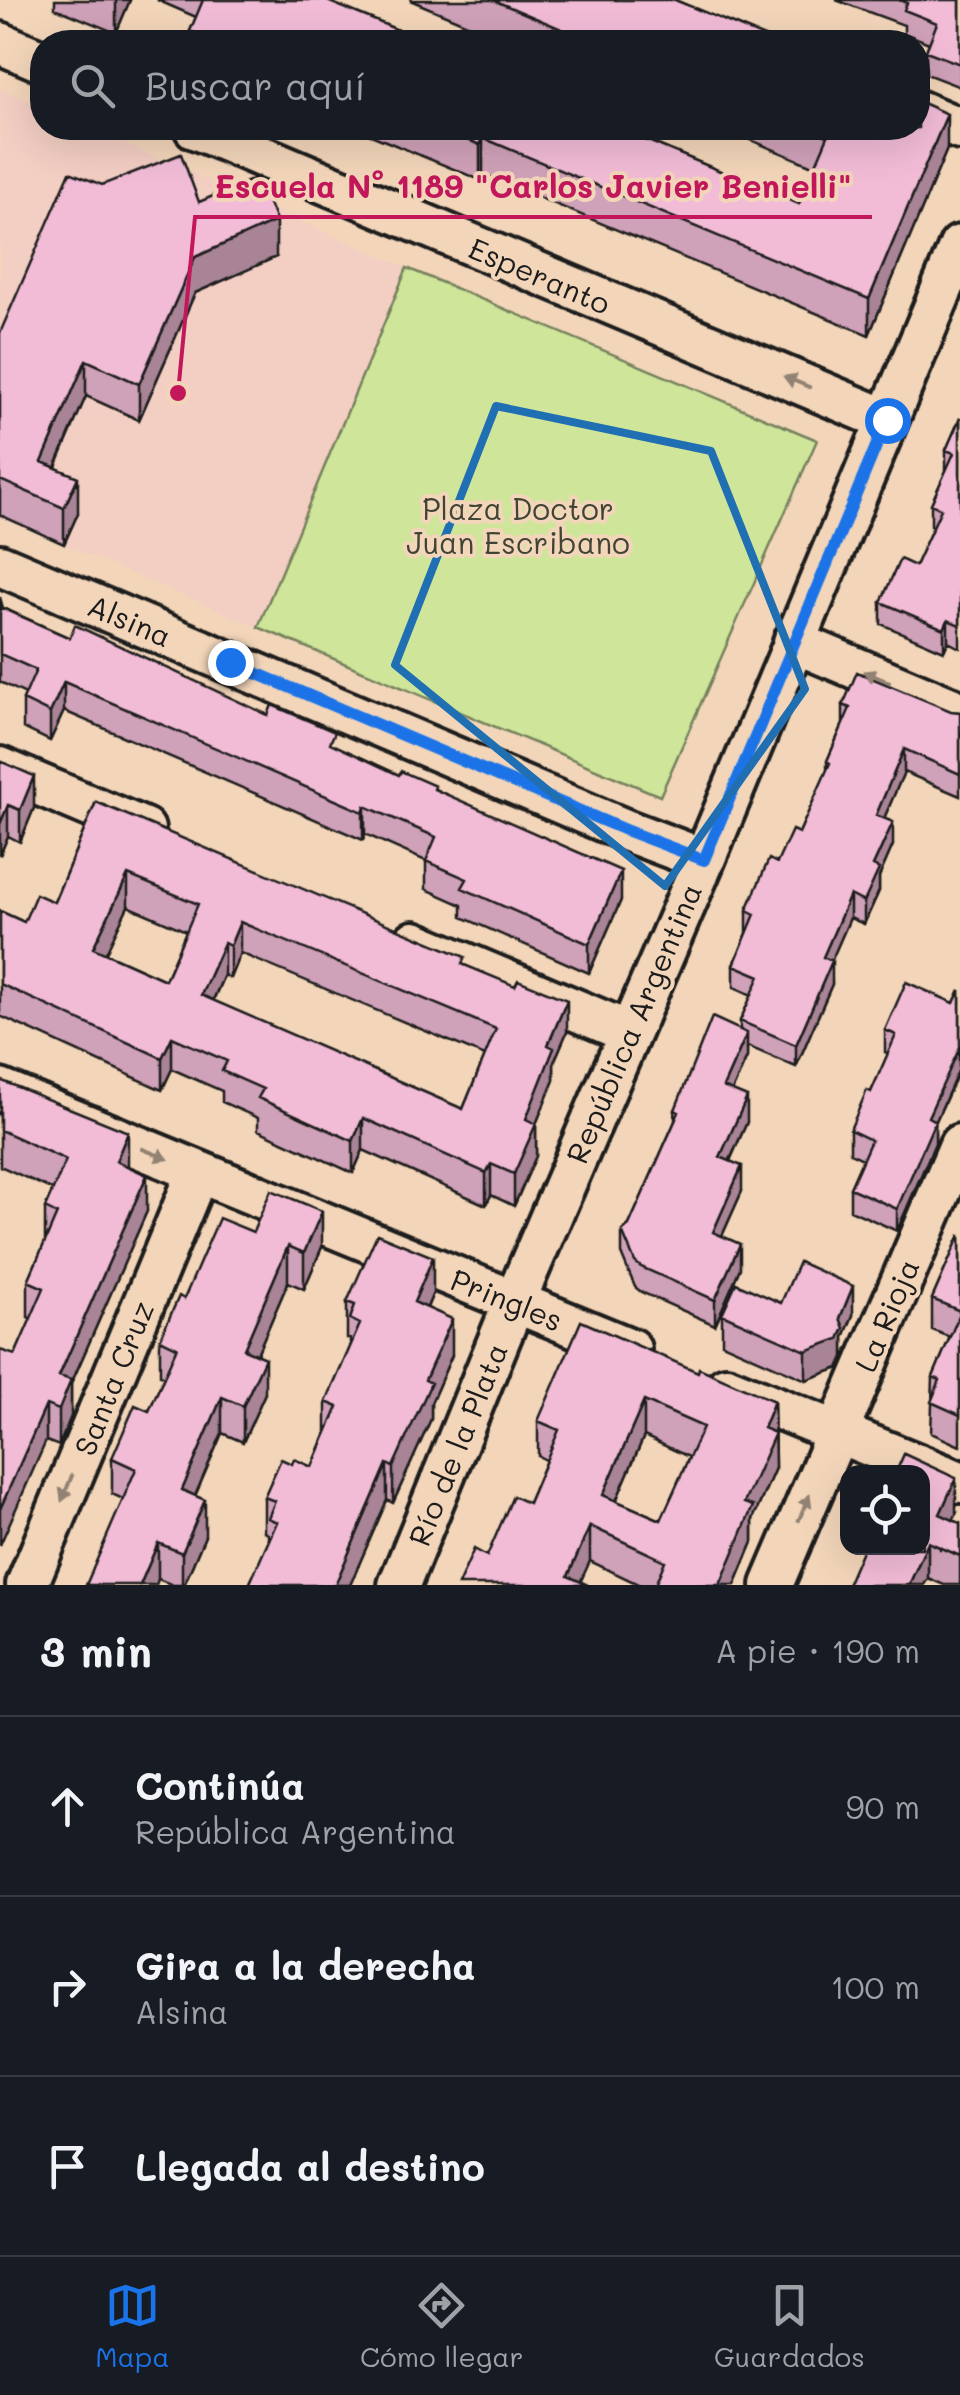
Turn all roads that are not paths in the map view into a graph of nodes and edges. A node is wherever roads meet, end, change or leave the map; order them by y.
1 (0, 43) edge
2 (30, 56) edge
3 (930, 116) edge
4 (960, 128) edge
5 (223, 140) edge
6 (960, 246) edge
7 (887, 420) junction
8 (0, 565) edge
9 (794, 642) junction
10 (960, 712) edge
11 (0, 768) edge
12 (180, 844) edge
13 (704, 860) junction
14 (377, 927) edge
15 (628, 1032) junction
16 (0, 1090) edge
17 (960, 1144) edge
18 (198, 1172) junction
19 (514, 1303) junction
20 (836, 1431) junction
21 (960, 1482) edge
22 (27, 1585) edge
23 (399, 1585) edge
24 (772, 1585) edge

1 - 2 street
3 - 4 street
7 -> 5 street, Esperanto
6 - 7 street, República Argentina
7 - 9 street, República Argentina
8 - 13 street, Alsina
10 -> 9 street
9 - 13 street, República Argentina
11 - 12 street
13 - 15 street, República Argentina
14 - 15 street
15 - 19 street, República Argentina
16 -> 18 street, Pringles
17 - 20 street, La Rioja
18 - 19 street, Pringles
18 -> 22 street, Santa Cruz
19 - 20 street, Pringles
19 - 23 street, Río de la Plata
20 - 21 street, Pringles
24 -> 20 street, La Rioja

